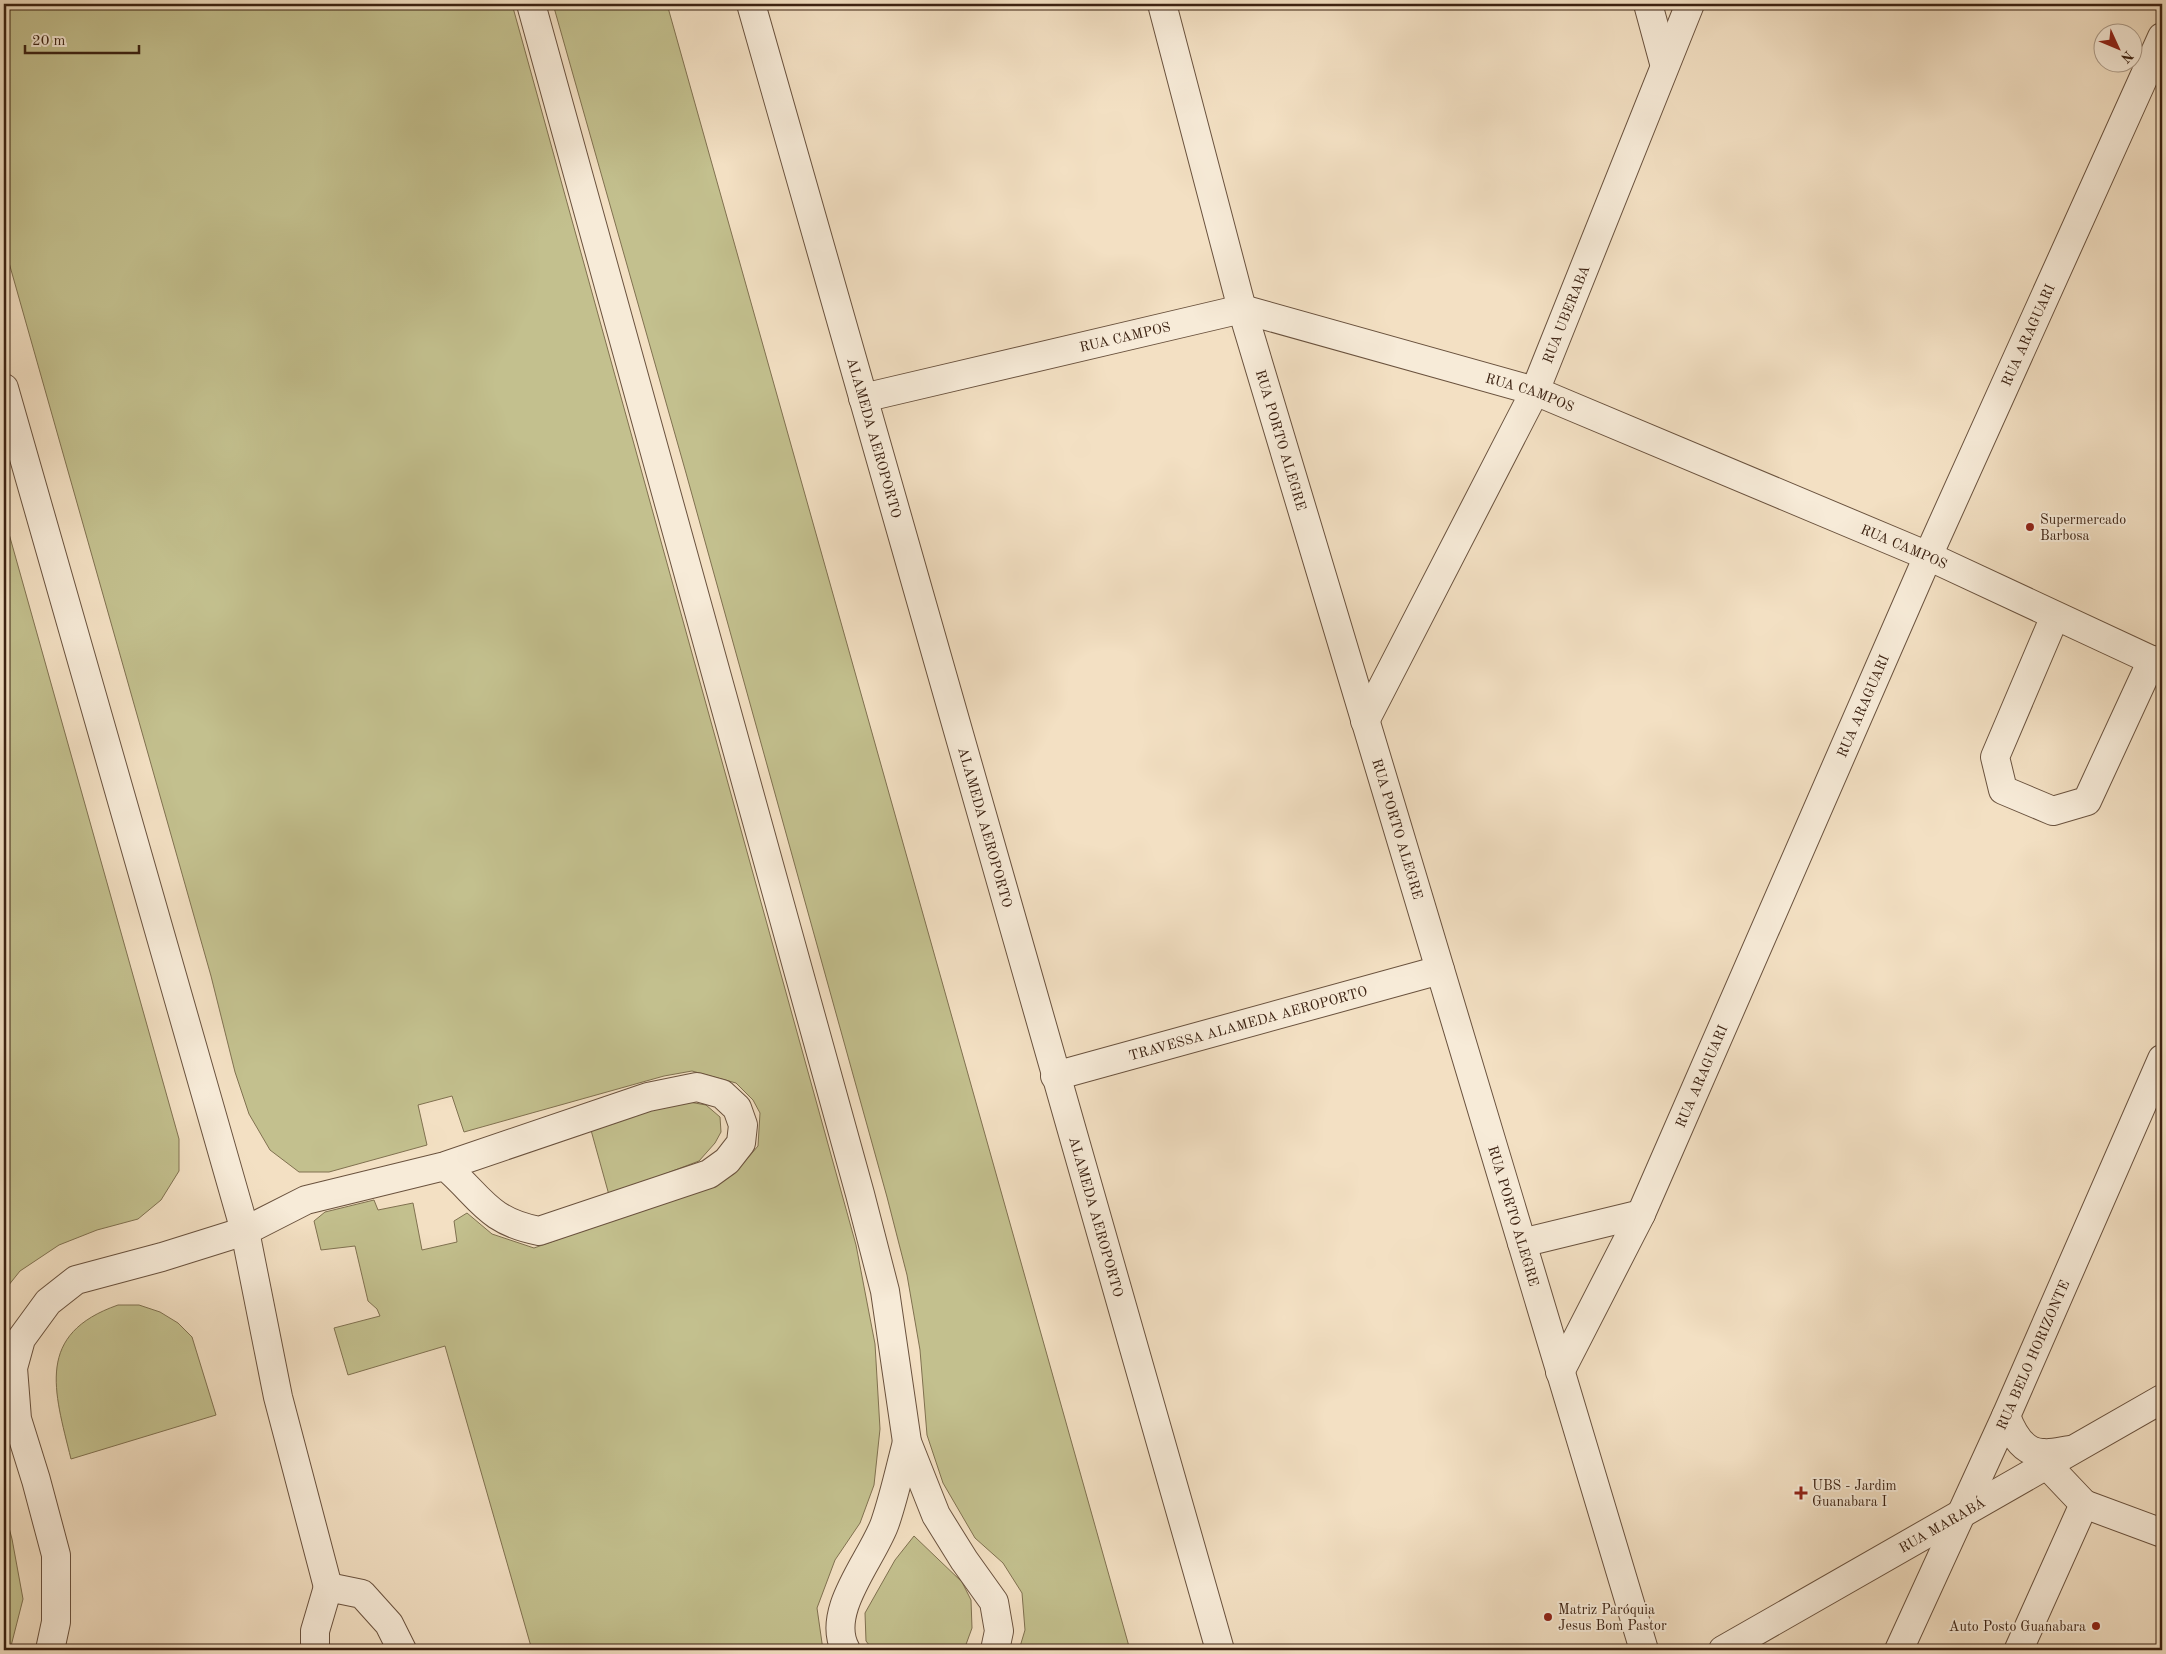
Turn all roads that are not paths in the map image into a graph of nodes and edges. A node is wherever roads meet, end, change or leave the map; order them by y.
1 (531, 4) edge
2 (751, 4) edge
3 (1162, 4) edge
4 (1648, 4) edge
5 (1690, 4) edge
6 (2162, 37) edge
7 (1664, 63) junction
8 (1242, 309) junction
9 (4, 388) edge
10 (1535, 390) junction
11 (863, 398) junction
12 (1928, 556) junction
13 (2055, 616) junction
14 (2157, 662) edge
15 (1365, 721) junction
16 (1440, 970) junction
17 (2162, 1059) edge
18 (1055, 1076) junction
19 (446, 1166) junction
20 (1641, 1214) junction
21 (244, 1231) junction
22 (1522, 1244) junction
23 (1560, 1372) junction
24 (2162, 1399) edge
25 (2006, 1416) junction
26 (908, 1442) junction
27 (2073, 1450) junction
28 (2047, 1465) junction
29 (2084, 1504) junction
30 (1962, 1514) junction
31 (2162, 1533) edge
32 (328, 1587) junction
33 (50, 1650) edge
34 (315, 1650) edge
35 (402, 1650) edge
36 (846, 1650) edge
37 (995, 1650) edge
38 (1220, 1650) edge
39 (1644, 1650) edge
40 (1723, 1650) edge
41 (1899, 1650) edge
42 (2021, 1650) edge

1 - 26 street
2 - 11 street, ALAMEDA AEROPORTO
3 - 8 street, RUA PORTO ALEGRE
4 - 7 street
5 - 7 street, RUA UBERABA
6 - 12 street, RUA ARAGUARI
7 - 10 street, RUA UBERABA
8 - 10 street, RUA CAMPOS
8 - 11 street, RUA CAMPOS
8 - 15 street, RUA PORTO ALEGRE
9 - 21 street
10 - 12 street, RUA CAMPOS
10 - 15 street, RUA UBERABA
11 - 18 street, ALAMEDA AEROPORTO
12 - 13 street, RUA CAMPOS
12 - 20 street, RUA ARAGUARI
13 - 14 street, RUA CAMPOS
13 - 14 street
15 - 16 street, RUA PORTO ALEGRE
16 - 18 street, TRAVESSA ALAMEDA AEROPORTO
16 - 22 street, RUA PORTO ALEGRE
17 - 25 street, RUA BELO HORIZONTE
18 - 38 street, ALAMEDA AEROPORTO
19 - 19 street
19 - 21 street
20 - 22 street
20 - 23 street, RUA ARAGUARI
21 - 32 street
21 - 33 street
22 - 23 street, RUA PORTO ALEGRE
23 - 39 street, RUA PORTO ALEGRE
24 - 27 street, RUA MARABÁ
25 - 27 street
25 - 30 street, RUA BELO HORIZONTE
26 - 36 street
26 - 37 street
27 - 28 street, RUA MARABÁ
28 - 29 street
28 - 30 street, RUA MARABÁ
29 - 31 street
29 - 42 street
30 - 40 street, RUA MARABÁ
30 - 41 street, RUA BELO HORIZONTE
32 - 34 street
32 - 35 street

